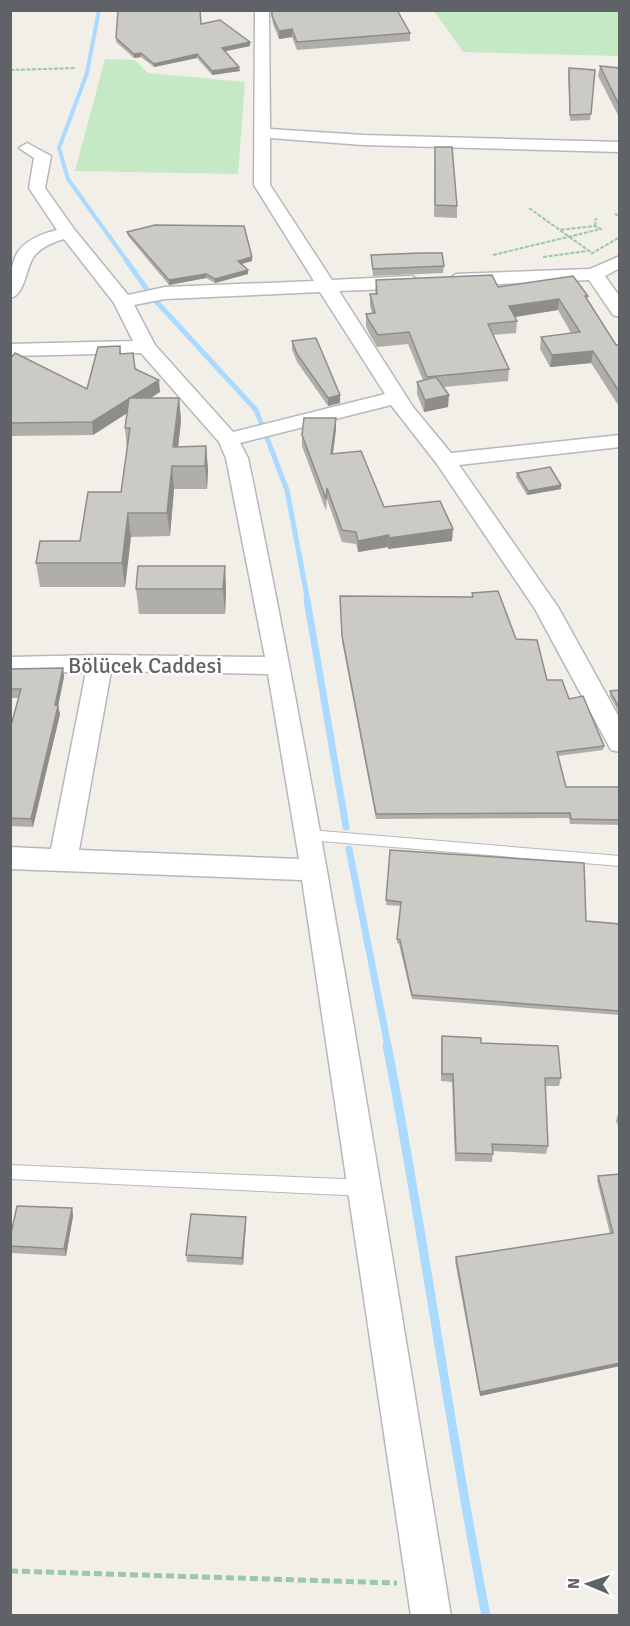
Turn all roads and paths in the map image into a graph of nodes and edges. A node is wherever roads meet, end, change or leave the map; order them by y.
1 (262, 10) edge
2 (76, 68) dead end
3 (10, 70) edge
4 (262, 133) junction
5 (620, 147) edge
6 (27, 148) dead end
7 (529, 208) dead end
8 (615, 214) dead end
9 (620, 216) edge
10 (596, 218) dead end
11 (595, 226) junction
12 (559, 230) junction
13 (68, 233) junction
14 (570, 238) junction
15 (529, 247) junction
16 (587, 251) junction
17 (531, 253) dead end
18 (593, 253) dead end
19 (494, 255) dead end
20 (533, 259) dead end
21 (620, 261) edge
22 (594, 273) junction
23 (328, 286) junction
24 (10, 293) edge
25 (131, 300) junction
26 (620, 311) edge
27 (146, 347) junction
28 (10, 350) edge
29 (397, 398) junction
30 (238, 437) junction
31 (620, 441) edge
32 (445, 460) junction
33 (100, 663) junction
34 (10, 665) edge
35 (279, 666) junction
36 (620, 743) edge
37 (316, 836) junction
38 (10, 858) edge
39 (63, 860) junction
40 (620, 861) edge
41 (314, 870) junction
42 (10, 1172) edge
43 (365, 1188) junction
44 (10, 1570) edge
45 (427, 1584) junction
46 (432, 1616) edge

1 - 4 street
2 - 3 path
4 - 5 street
4 - 23 street
6 - 13 street
7 - 12 path
8 - 9 path
10 - 11 path
11 - 12 path
11 - 14 path
12 - 14 path
13 - 24 street
13 - 25 street
14 - 15 path
14 - 16 path
15 - 17 path
15 - 19 path
16 - 18 path
16 - 20 path
21 - 22 street
22 - 23 street
22 - 26 street
23 - 25 street
23 - 29 street
25 - 27 street
27 - 28 street
27 - 30 street
29 - 30 street
29 - 32 street
30 - 35 street
31 - 32 street
32 - 36 street
33 - 34 street, Bölücek Caddesi
33 - 35 street, Bölücek Caddesi
33 - 39 street
35 - 37 street
37 - 40 lane
37 - 41 street
38 - 39 street
39 - 41 street
41 - 43 street
42 - 43 lane
43 - 45 street
44 - 45 path
45 - 46 street

